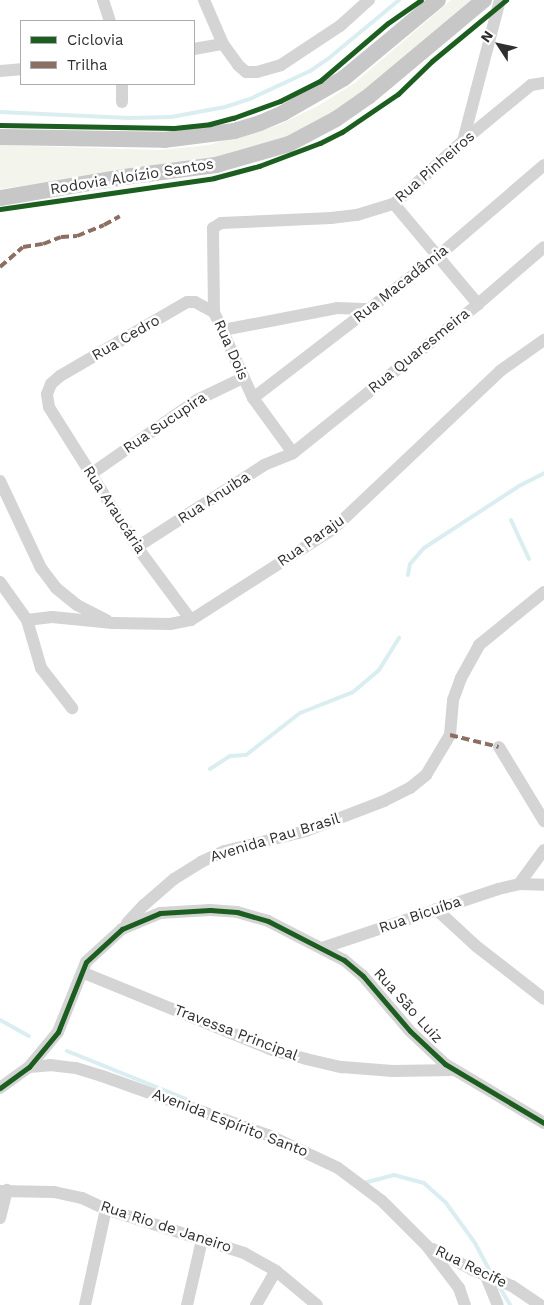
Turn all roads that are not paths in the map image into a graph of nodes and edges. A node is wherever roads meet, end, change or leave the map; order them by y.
1 (102, 0) edge
2 (204, 0) edge
3 (369, 0) edge
4 (437, 0) edge
5 (484, 0) edge
6 (500, 0) edge
7 (110, 20) edge
8 (223, 44) junction
9 (195, 49) edge
10 (20, 69) edge
11 (0, 71) edge
12 (544, 83) edge
13 (122, 85) edge
14 (122, 102) dead end
15 (0, 137) edge
16 (463, 141) junction
17 (544, 166) edge
18 (0, 198) edge
19 (394, 204) junction
20 (211, 233) joint
21 (542, 250) edge
22 (438, 256) junction
23 (478, 304) junction
24 (370, 309) junction
25 (214, 312) junction
26 (222, 330) junction
27 (544, 340) edge
28 (243, 378) junction
29 (47, 394) joint
30 (253, 398) junction
31 (293, 453) junction
32 (91, 474) junction
33 (0, 481) edge
34 (137, 547) junction
35 (0, 582) edge
36 (544, 592) edge
37 (27, 620) junction
38 (191, 620) junction
39 (113, 624) junction
40 (72, 708) dead end
41 (499, 746) dead end
42 (544, 821) edge
43 (544, 850) edge
44 (519, 884) junction
45 (544, 885) edge
46 (436, 909) junction
47 (122, 929) junction
48 (322, 948) junction
49 (84, 973) junction
50 (544, 999) edge
51 (29, 1067) junction
52 (454, 1070) junction
53 (0, 1088) edge
54 (544, 1123) edge
55 (4, 1191) edge
56 (106, 1209) junction
57 (0, 1218) edge
58 (202, 1240) junction
59 (427, 1246) junction
60 (276, 1271) junction
61 (486, 1276) junction
62 (85, 1305) edge
63 (187, 1305) edge
64 (256, 1305) edge
65 (317, 1305) edge
66 (465, 1305) edge
67 (498, 1305) edge
68 (540, 1305) edge

1 - 7 street
2 - 8 street
3 - 8 street
4 - 15 main road, Rodovia Aloízio Santos
5 - 18 main road, Rodovia Aloízio Santos
6 - 16 street
8 - 9 street
10 - 11 street
12 - 16 street, Rua Pinheiros
13 - 14 street
16 - 19 street, Rua Pinheiros
17 - 22 street, Rua Macadâmia
19 - 20 street, Rua Pinheiros
19 - 22 street
20 - 25 street, Rua Dois
21 - 23 street, Rua Quaresmeira
22 - 23 street
22 - 24 street, Rua Macadâmia
23 - 31 street, Rua Quaresmeira
24 - 26 street
24 - 30 street, Rua Macadâmia
25 - 26 street, Rua Dois
25 - 29 street, Rua Cedro
26 - 28 street, Rua Dois
27 - 38 street, Rua Paraju
28 - 30 street, Rua Dois
28 - 32 street, Rua Sucupira
29 - 32 street, Rua Araucária
30 - 31 street, Rua Dois
31 - 34 street, Rua Anuiba
32 - 34 street, Rua Araucária
33 - 39 street
34 - 38 street, Rua Araucária
35 - 37 street
36 - 47 street, Avenida Pau Brasil
37 - 39 street, Rua Paraju
37 - 40 street
38 - 39 street, Rua Paraju
41 - 42 street
43 - 44 street
44 - 45 street, Rua Bicuíba
44 - 46 street, Rua Bicuíba
46 - 48 street, Rua Bicuíba
46 - 50 street
47 - 48 street, Rua São Luiz
47 - 49 street, Rua São Luiz
48 - 52 street, Rua São Luiz
49 - 51 street, Rua São Luiz
49 - 52 street, Travessa Principal
51 - 53 street
51 - 59 street, Avenida Espírito Santo
52 - 54 street, Rua São Luiz
55 - 56 street, Rua Rio de Janeiro
55 - 57 street
56 - 58 street, Rua Rio de Janeiro
56 - 62 street
58 - 60 street, Rua Rio de Janeiro
58 - 63 street
59 - 61 street, Rua Recife
59 - 66 street, Avenida Espírito Santo
60 - 64 street
60 - 65 street, Rua Rio de Janeiro
61 - 67 street
61 - 68 street, Rua Recife

